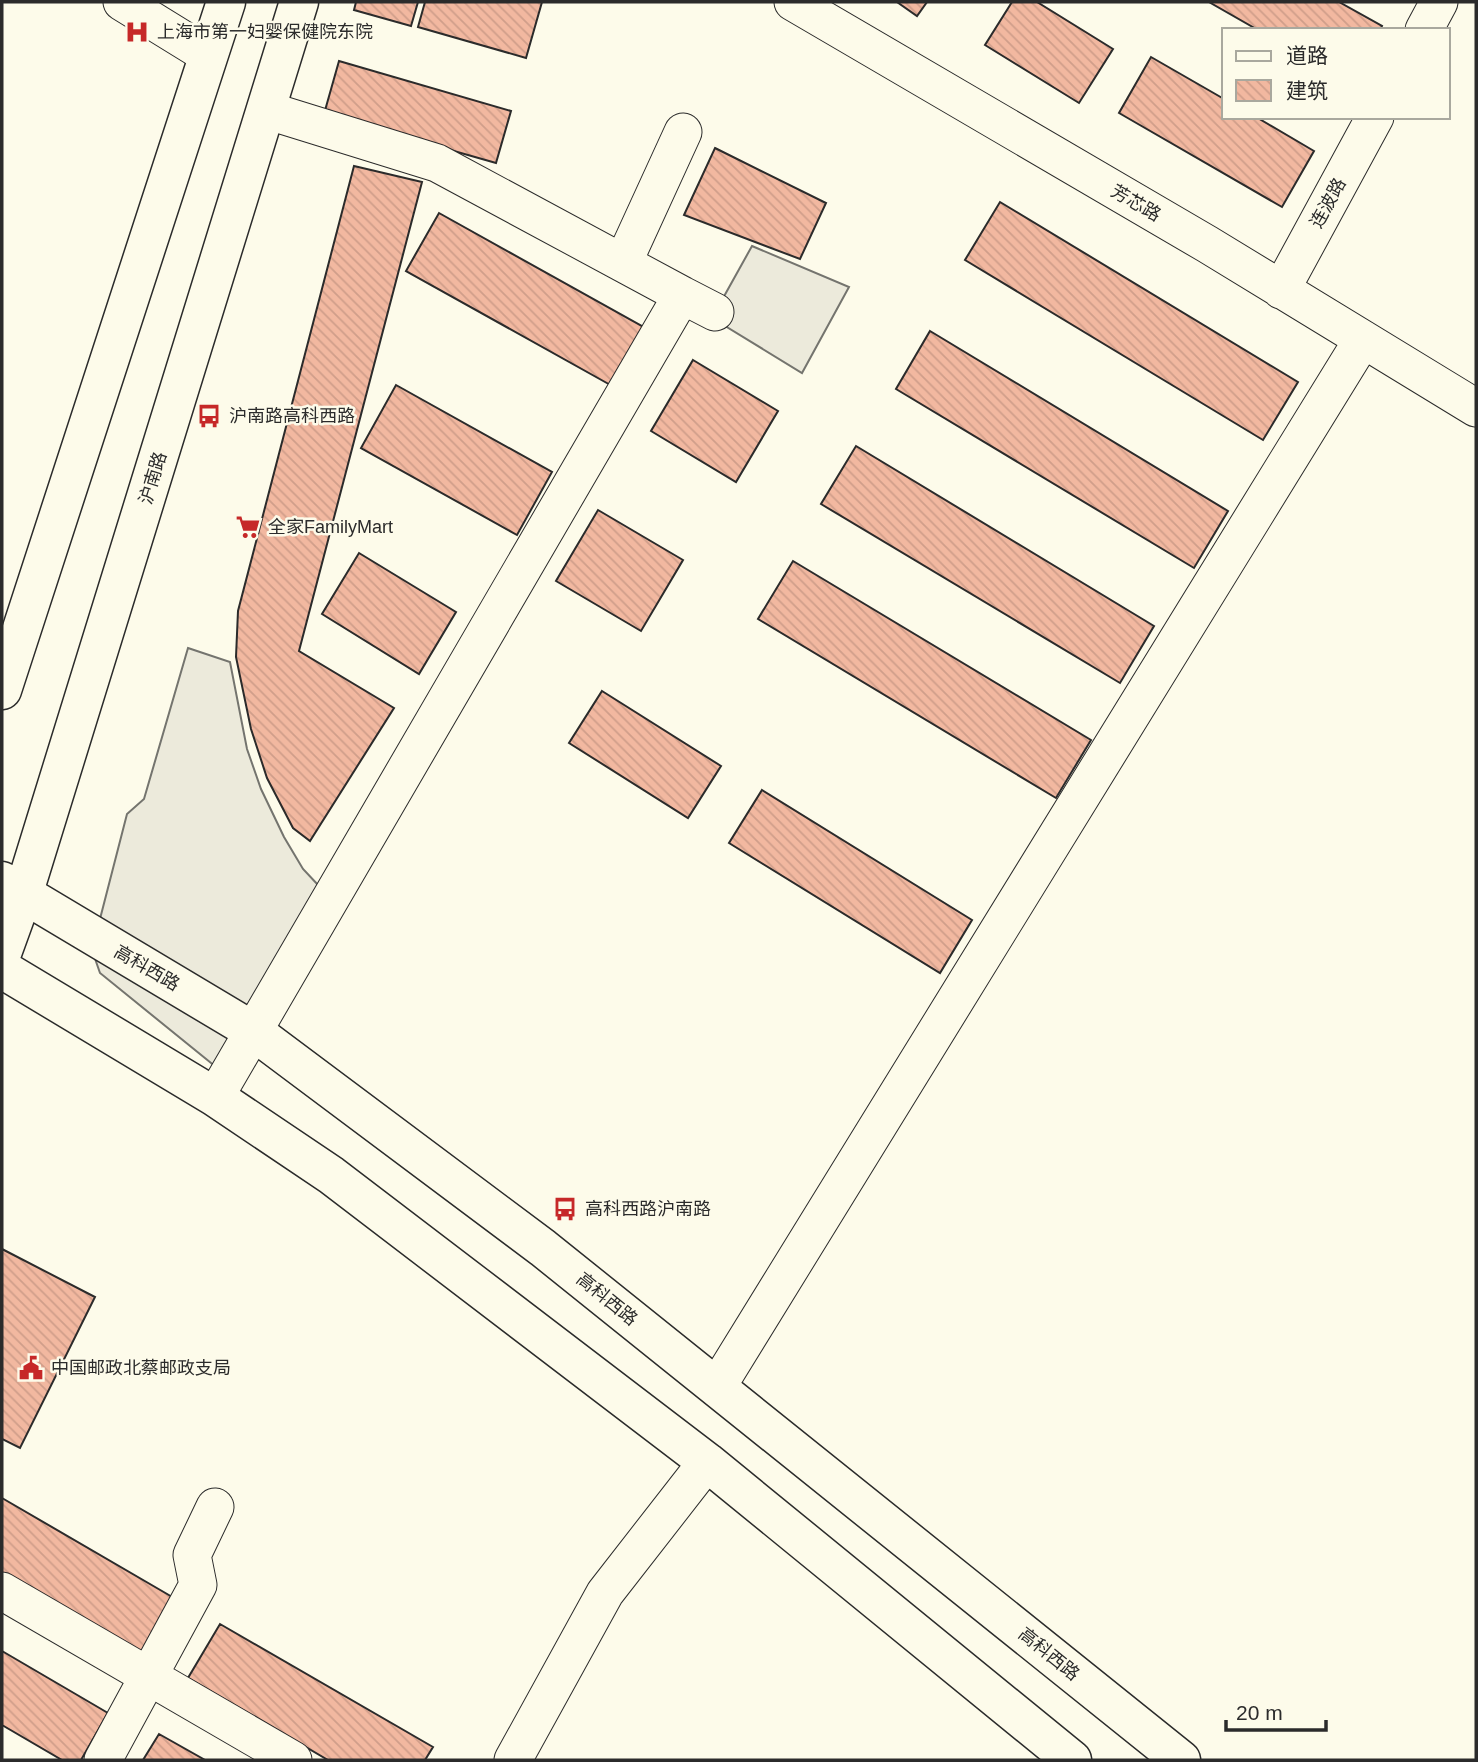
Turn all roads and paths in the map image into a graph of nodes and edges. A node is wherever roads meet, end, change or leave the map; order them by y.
1 (122, 2) edge
2 (226, 2) edge
3 (299, 2) edge
4 (793, 2) edge
5 (1439, 2) edge
6 (1425, 28) edge
7 (208, 55) junction
8 (266, 110) junction
9 (1375, 119) edge
10 (683, 132) dead end
11 (623, 263) junction
12 (1280, 290) junction
13 (682, 295) junction
14 (715, 312) dead end
15 (1363, 339) junction
16 (1476, 408) edge
17 (2, 690) edge
18 (12, 888) edge
19 (2, 953) edge
20 (2, 969) edge
21 (253, 1031) junction
22 (215, 1097) junction
23 (717, 1387) junction
24 (707, 1462) junction
25 (215, 1507) dead end
26 (2, 1591) edge
27 (148, 1678) junction
28 (103, 1760) edge
29 (293, 1760) edge
30 (513, 1760) edge
31 (1072, 1760) edge
32 (1181, 1760) edge

1 - 7 street
2 - 7 main road
3 - 8 main road, 沪南路
4 - 12 street, 芳芯路
5 - 6 street
7 - 17 main road
8 - 11 street
8 - 18 main road, 沪南路
9 - 12 street, 连波路
10 - 11 street
11 - 13 street
12 - 15 street, 芳芯路
13 - 14 street
13 - 21 street
15 - 16 street, 芳芯路
15 - 23 street
18 - 19 main road, 沪南路
18 - 21 main road, 高科西路
20 - 22 main road
21 - 22 street
21 - 23 main road, 高科西路
22 - 24 main road
23 - 32 main road, 高科西路
24 - 30 street
24 - 31 main road
25 - 27 street
26 - 27 street
27 - 28 street
27 - 29 street

